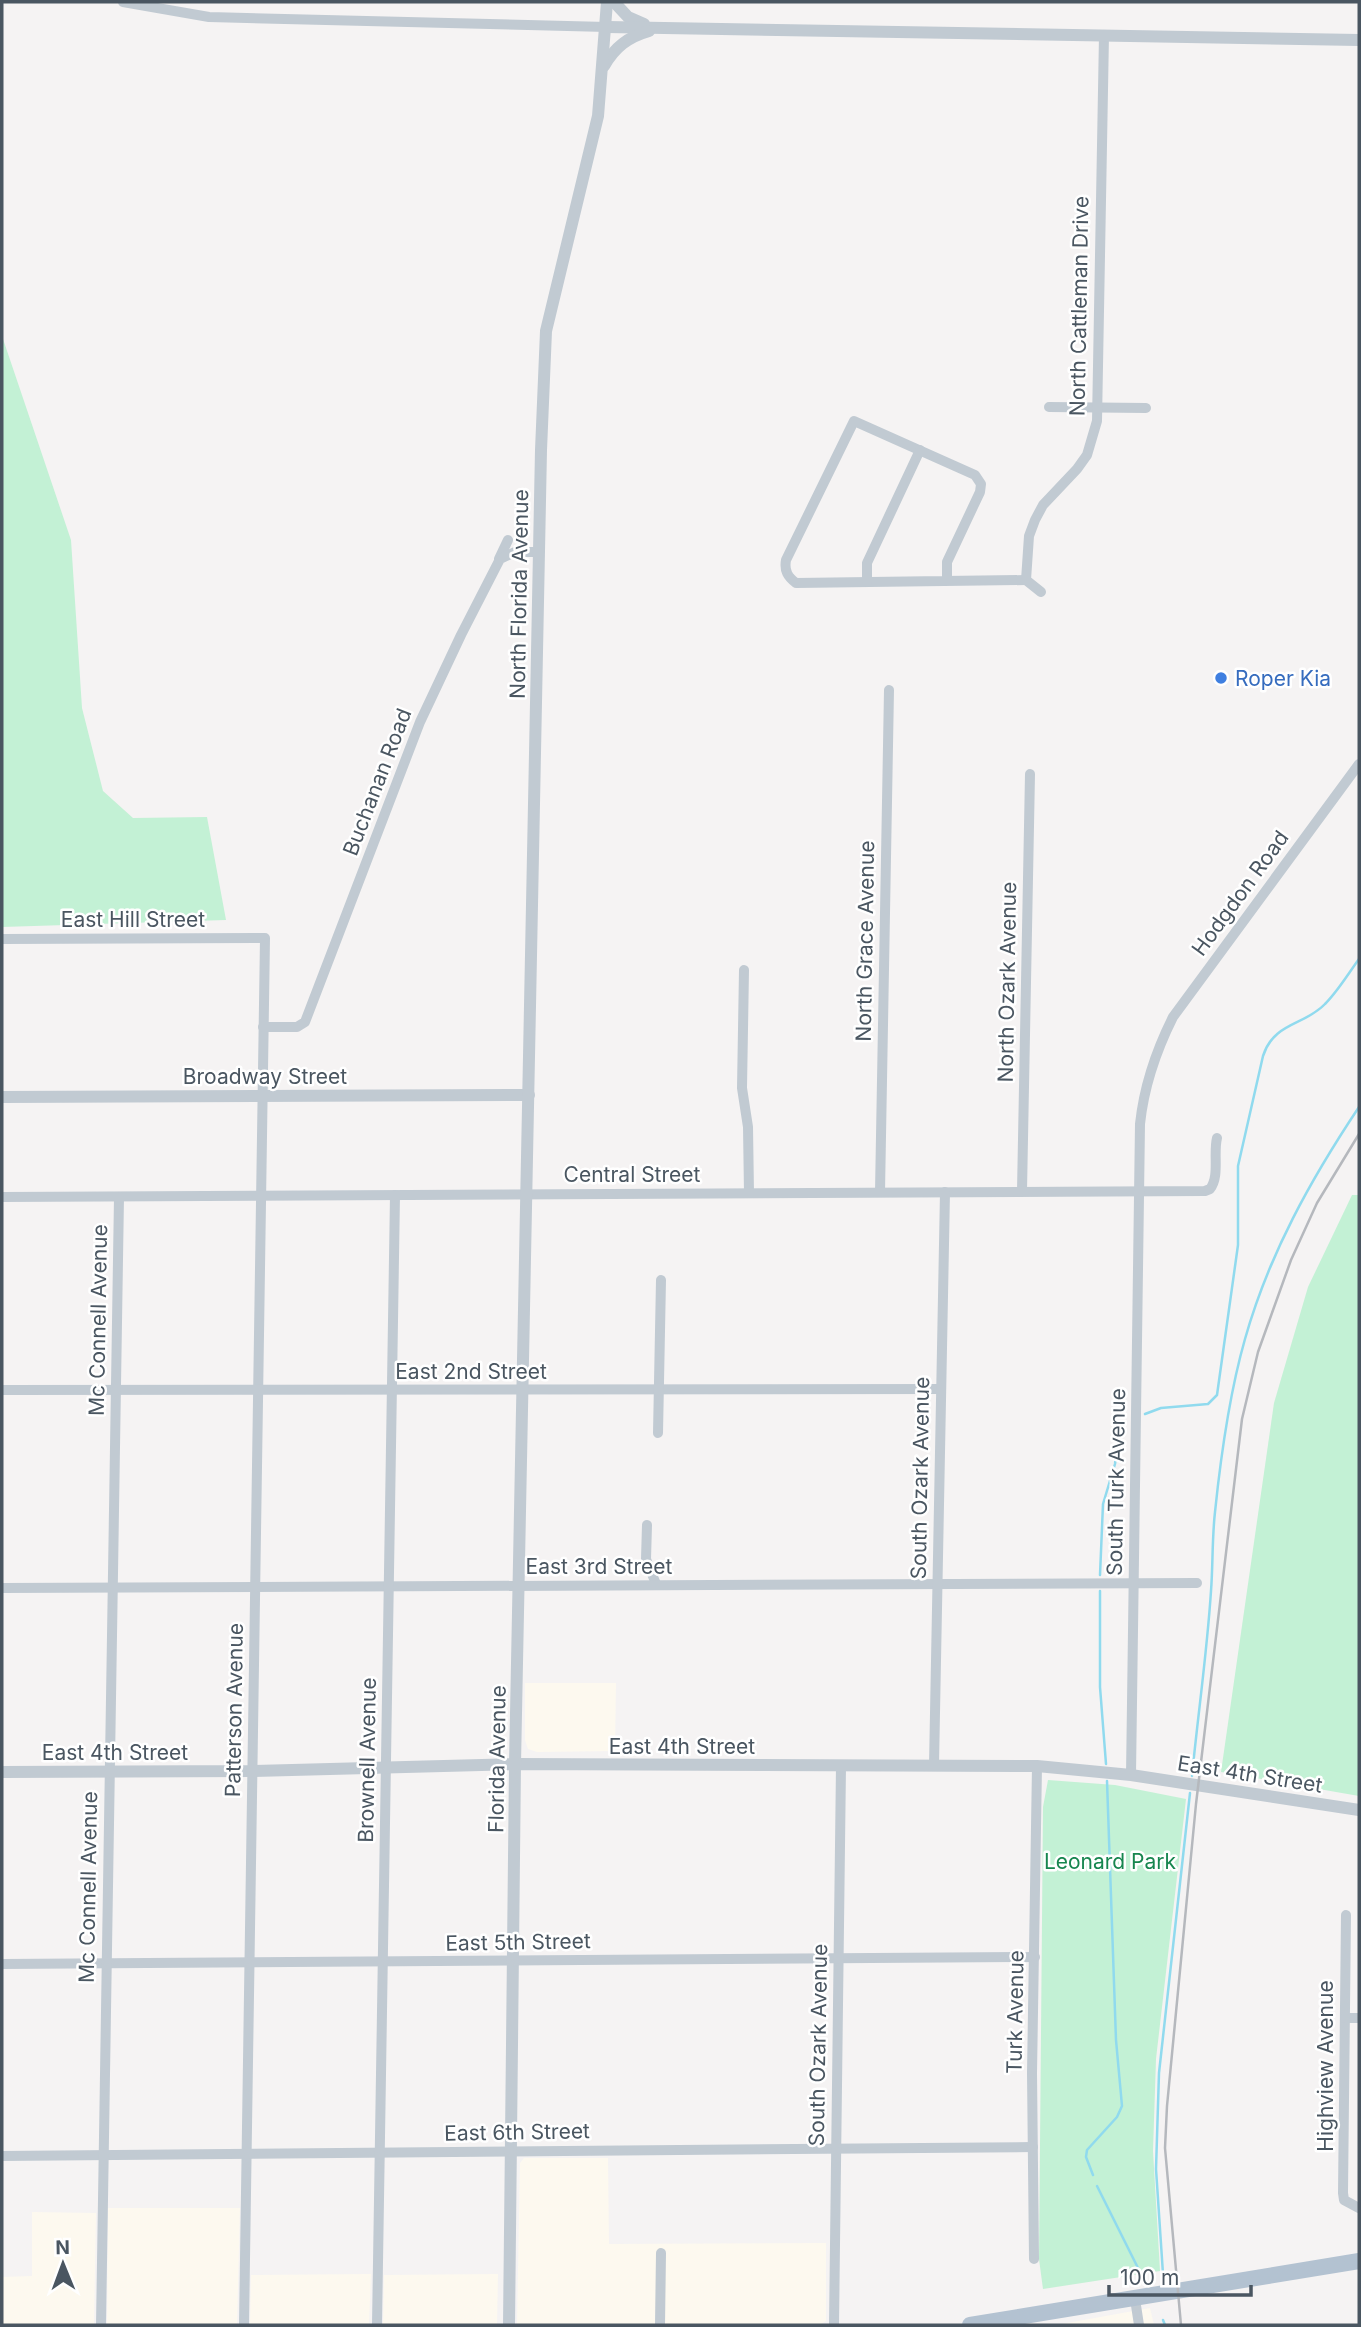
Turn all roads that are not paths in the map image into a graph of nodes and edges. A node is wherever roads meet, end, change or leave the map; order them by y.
1 (123, 2) edge
2 (607, 2) edge
3 (614, 2) edge
4 (607, 27) junction
5 (665, 28) junction
6 (1104, 35) junction
7 (1359, 40) edge
8 (603, 69) junction
9 (1049, 407) dead end
10 (1097, 408) junction
11 (1146, 408) dead end
12 (920, 450) junction
13 (508, 540) dead end
14 (539, 551) junction
15 (498, 562) junction
16 (1026, 580) junction
17 (947, 581) junction
18 (867, 582) junction
19 (1041, 592) dead end
20 (889, 690) dead end
21 (1359, 764) edge
22 (1030, 774) dead end
23 (265, 938) joint
24 (2, 939) edge
25 (744, 970) dead end
26 (263, 1027) junction
27 (262, 1095) junction
28 (529, 1095) junction
29 (2, 1097) edge
30 (1217, 1138) dead end
31 (1139, 1190) junction
32 (1022, 1191) junction
33 (880, 1192) junction
34 (945, 1192) junction
35 (749, 1193) junction
36 (527, 1194) junction
37 (395, 1195) junction
38 (262, 1196) junction
39 (2, 1197) edge
40 (119, 1197) junction
41 (662, 1280) dead end
42 (941, 1389) junction
43 (2, 1390) edge
44 (659, 1390) junction
45 (115, 1391) junction
46 (258, 1391) junction
47 (392, 1391) junction
48 (523, 1391) junction
49 (658, 1433) dead end
50 (647, 1525) dead end
51 (937, 1583) junction
52 (1134, 1583) junction
53 (1197, 1583) dead end
54 (656, 1584) junction
55 (520, 1585) junction
56 (389, 1586) junction
57 (256, 1587) junction
58 (2, 1588) edge
59 (113, 1588) junction
60 (515, 1764) junction
61 (934, 1765) junction
62 (841, 1766) junction
63 (1037, 1766) junction
64 (386, 1767) junction
65 (252, 1770) junction
66 (108, 1771) junction
67 (2, 1772) edge
68 (1131, 1775) junction
69 (1359, 1810) edge
70 (1346, 1915) dead end
71 (1035, 1957) junction
72 (839, 1958) junction
73 (514, 1961) junction
74 (384, 1962) junction
75 (106, 1963) junction
76 (249, 1963) junction
77 (2, 1964) edge
78 (1345, 2018) junction
79 (1359, 2018) edge
80 (1033, 2147) junction
81 (836, 2148) junction
82 (510, 2151) junction
83 (379, 2153) junction
84 (246, 2154) junction
85 (104, 2155) junction
86 (2, 2156) edge
87 (1359, 2208) edge
88 (660, 2253) dead end
89 (1034, 2259) dead end
90 (1359, 2261) edge
91 (1135, 2299) junction
92 (101, 2325) edge
93 (244, 2325) edge
94 (377, 2325) edge
95 (509, 2325) edge
96 (660, 2325) edge
97 (834, 2325) edge
98 (970, 2325) edge
99 (1139, 2325) edge

1 - 4 street
2 - 4 street, North Florida Avenue
3 - 5 street
4 - 5 street
4 - 8 street, North Florida Avenue
5 - 6 street
5 - 8 street
6 - 7 street
6 - 10 street, North Cattleman Drive
8 - 14 street, North Florida Avenue
9 - 10 street
10 - 11 street
10 - 16 street, North Cattleman Drive
12 - 17 street
12 - 18 street
12 - 18 street
13 - 15 street
14 - 15 street
14 - 28 street, North Florida Avenue
15 - 26 street, Buchanan Road
16 - 17 street
16 - 19 street
17 - 18 street
20 - 33 street, North Grace Avenue
21 - 31 street, Hodgdon Road
22 - 32 street, North Ozark Avenue
23 - 24 street, East Hill Street
23 - 26 street, Patterson Avenue
25 - 35 street
26 - 27 street, Patterson Avenue
27 - 28 street, Broadway Street
27 - 29 street, Broadway Street
27 - 38 street, Patterson Avenue
28 - 36 street, North Florida Avenue
30 - 31 street, Central Street
31 - 32 street, Central Street
31 - 52 street, South Turk Avenue
32 - 34 street, Central Street
33 - 34 street, Central Street
33 - 35 street, Central Street
34 - 42 street, South Ozark Avenue
35 - 36 street, Central Street
36 - 37 street, Central Street
36 - 48 street, Florida Avenue
37 - 38 street, Central Street
37 - 47 street, Brownell Avenue
38 - 40 street, Central Street
38 - 46 street, Patterson Avenue
39 - 40 street, Central Street
40 - 45 street, Mc Connell Avenue
41 - 44 street
42 - 44 street, East 2nd Street
42 - 51 street, South Ozark Avenue
43 - 45 street, East 2nd Street
44 - 48 street, East 2nd Street
44 - 49 street
45 - 46 street, East 2nd Street
45 - 59 street, Mc Connell Avenue
46 - 47 street, East 2nd Street
46 - 57 street, Patterson Avenue
47 - 48 street, East 2nd Street
47 - 56 street, Brownell Avenue
48 - 55 street, Florida Avenue
50 - 54 street
51 - 52 street, East 3rd Street
51 - 54 street, East 3rd Street
51 - 61 street, South Ozark Avenue
52 - 53 street, East 3rd Street
52 - 68 street, South Turk Avenue
54 - 55 street, East 3rd Street
55 - 56 street, East 3rd Street
55 - 60 street, Florida Avenue
56 - 57 street, East 3rd Street
56 - 64 street, Brownell Avenue
57 - 59 street, East 3rd Street
57 - 65 street, Patterson Avenue
58 - 59 street, East 3rd Street
59 - 66 street, Mc Connell Avenue
60 - 62 street, East 4th Street
60 - 64 street, East 4th Street
60 - 73 street, Florida Avenue
61 - 62 street, East 4th Street
61 - 63 street, East 4th Street
62 - 72 street, South Ozark Avenue
63 - 68 street, East 4th Street
63 - 71 street, Turk Avenue
64 - 65 street, East 4th Street
64 - 74 street, Brownell Avenue
65 - 66 street, East 4th Street
65 - 76 street, Patterson Avenue
66 - 67 street, East 4th Street
66 - 75 street, Mc Connell Avenue
68 - 69 street, East 4th Street
70 - 78 street, Highview Avenue
71 - 72 street, East 5th Street
71 - 80 street, Turk Avenue
72 - 73 street, East 5th Street
72 - 81 street, South Ozark Avenue
73 - 74 street, East 5th Street
73 - 82 street, Florida Avenue
74 - 76 street, East 5th Street
74 - 83 street, Brownell Avenue
75 - 76 street, East 5th Street
75 - 77 street, East 5th Street
75 - 85 street, Mc Connell Avenue
76 - 84 street, Patterson Avenue
78 - 79 street
78 - 87 street, Highview Avenue
80 - 81 street, East 6th Street
80 - 89 street, Turk Avenue
81 - 82 street, East 6th Street
81 - 97 street, South Ozark Avenue
82 - 83 street, East 6th Street
82 - 95 street, Florida Avenue
83 - 84 street, East 6th Street
83 - 94 street, Brownell Avenue
84 - 85 street, East 6th Street
84 - 93 street, Patterson Avenue
85 - 86 street, East 6th Street
85 - 92 street, Mc Connell Avenue
88 - 96 street
90 - 91 main road
91 - 98 main road
91 - 99 street

